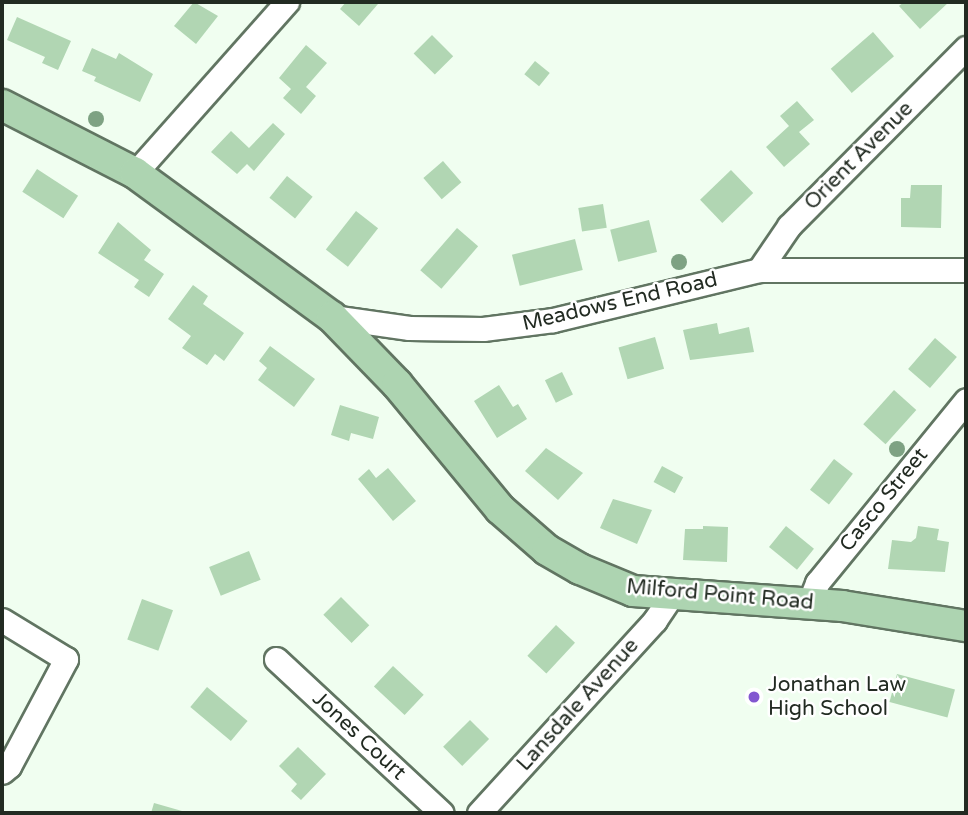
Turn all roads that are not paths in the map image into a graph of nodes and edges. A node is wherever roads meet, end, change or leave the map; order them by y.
1 (287, 2) edge
2 (966, 48) edge
3 (2, 105) edge
4 (135, 173) junction
5 (759, 270) junction
6 (966, 270) edge
7 (332, 317) junction
8 (966, 400) edge
9 (673, 594) junction
10 (809, 603) junction
11 (2, 620) edge
12 (966, 626) edge
13 (276, 659) dead end
14 (2, 772) edge
15 (442, 813) edge
16 (479, 813) edge

1 - 4 street
2 - 5 street, Orient Avenue
3 - 4 main road, Meadows End Road
4 - 7 main road, Meadows End Road
5 - 6 street, Meadows End Road
5 - 7 street, Meadows End Road
7 - 9 main road, Milford Point Road
8 - 10 street, Casco Street
9 - 10 main road, Milford Point Road
9 - 16 street, Lansdale Avenue
10 - 12 main road, Milford Point Road
11 - 14 street
13 - 15 street, Jones Court

